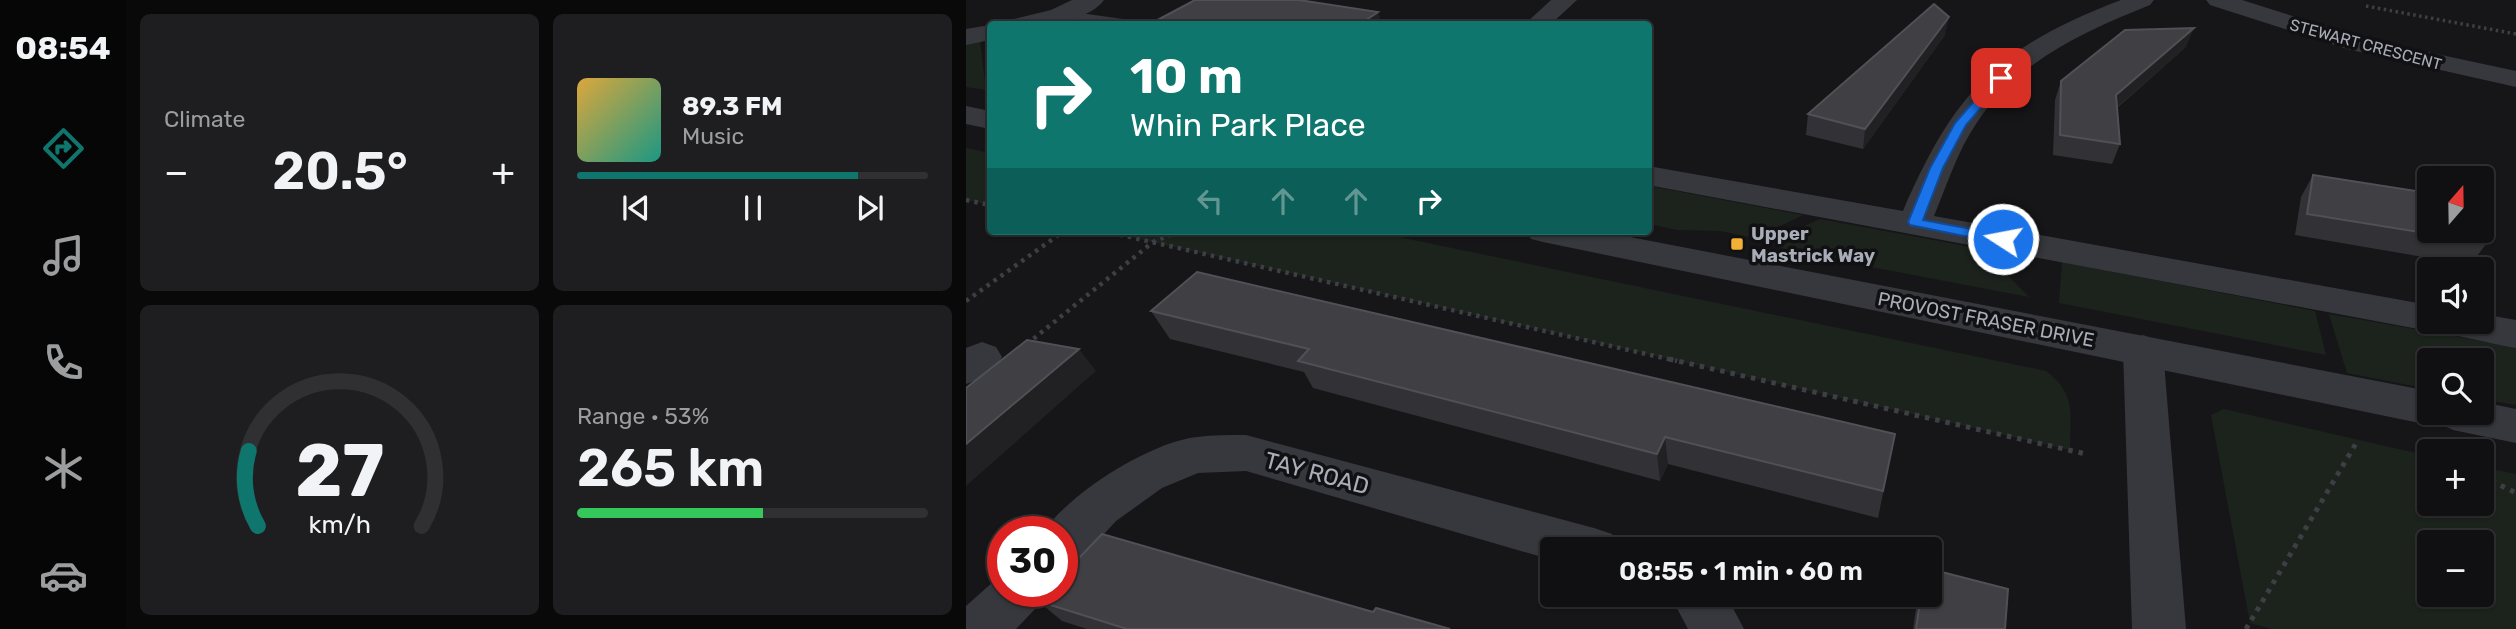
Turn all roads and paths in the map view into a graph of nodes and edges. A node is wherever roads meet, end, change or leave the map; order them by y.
1 (1092, 0) edge
2 (1565, 0) edge
3 (2142, 0) edge
4 (2218, 0) edge
5 (2357, 5) dead end
6 (1059, 15) junction
7 (1035, 21) edge
8 (1102, 21) edge
9 (1540, 21) edge
10 (987, 34) edge
11 (2516, 34) edge
12 (966, 37) edge
13 (2516, 79) edge
14 (966, 115) edge
15 (987, 119) edge
16 (1652, 176) edge
17 (966, 200) edge
18 (987, 204) edge
19 (1915, 222) junction
20 (1057, 235) edge
21 (1121, 235) edge
22 (1170, 235) edge
23 (1563, 235) edge
24 (1126, 236) joint
25 (1153, 242) junction
26 (966, 301) edge
27 (2417, 316) edge
28 (2494, 330) edge
29 (2516, 334) edge
30 (1026, 345) edge
31 (2143, 350) junction
32 (2417, 406) edge
33 (2494, 421) edge
34 (2516, 426) edge
35 (2357, 432) dead end
36 (2086, 454) dead end
37 (2494, 482) edge
38 (2516, 494) edge
39 (1078, 529) edge
40 (1547, 537) edge
41 (1002, 607) edge
42 (1703, 607) edge
43 (980, 629) edge
44 (1717, 629) edge
45 (2159, 629) edge
46 (2246, 629) edge

1 - 6 street
2 - 9 street
3 - 19 street
4 - 13 street, STEWART CRESCENT
5 - 11 path
6 - 7 street
6 - 8 lane
10 - 12 street
14 - 15 street
16 - 19 street
17 - 18 path
19 - 27 street
20 - 26 path
21 - 24 path
22 - 25 path
23 - 31 street, PROVOST FRASER DRIVE
24 - 25 path
25 - 30 path
25 - 36 path
28 - 29 street
31 - 32 street, PROVOST FRASER DRIVE
31 - 45 street
33 - 34 street
35 - 46 path
37 - 38 path
39 - 40 street, TAY ROAD
41 - 43 street
42 - 44 street

